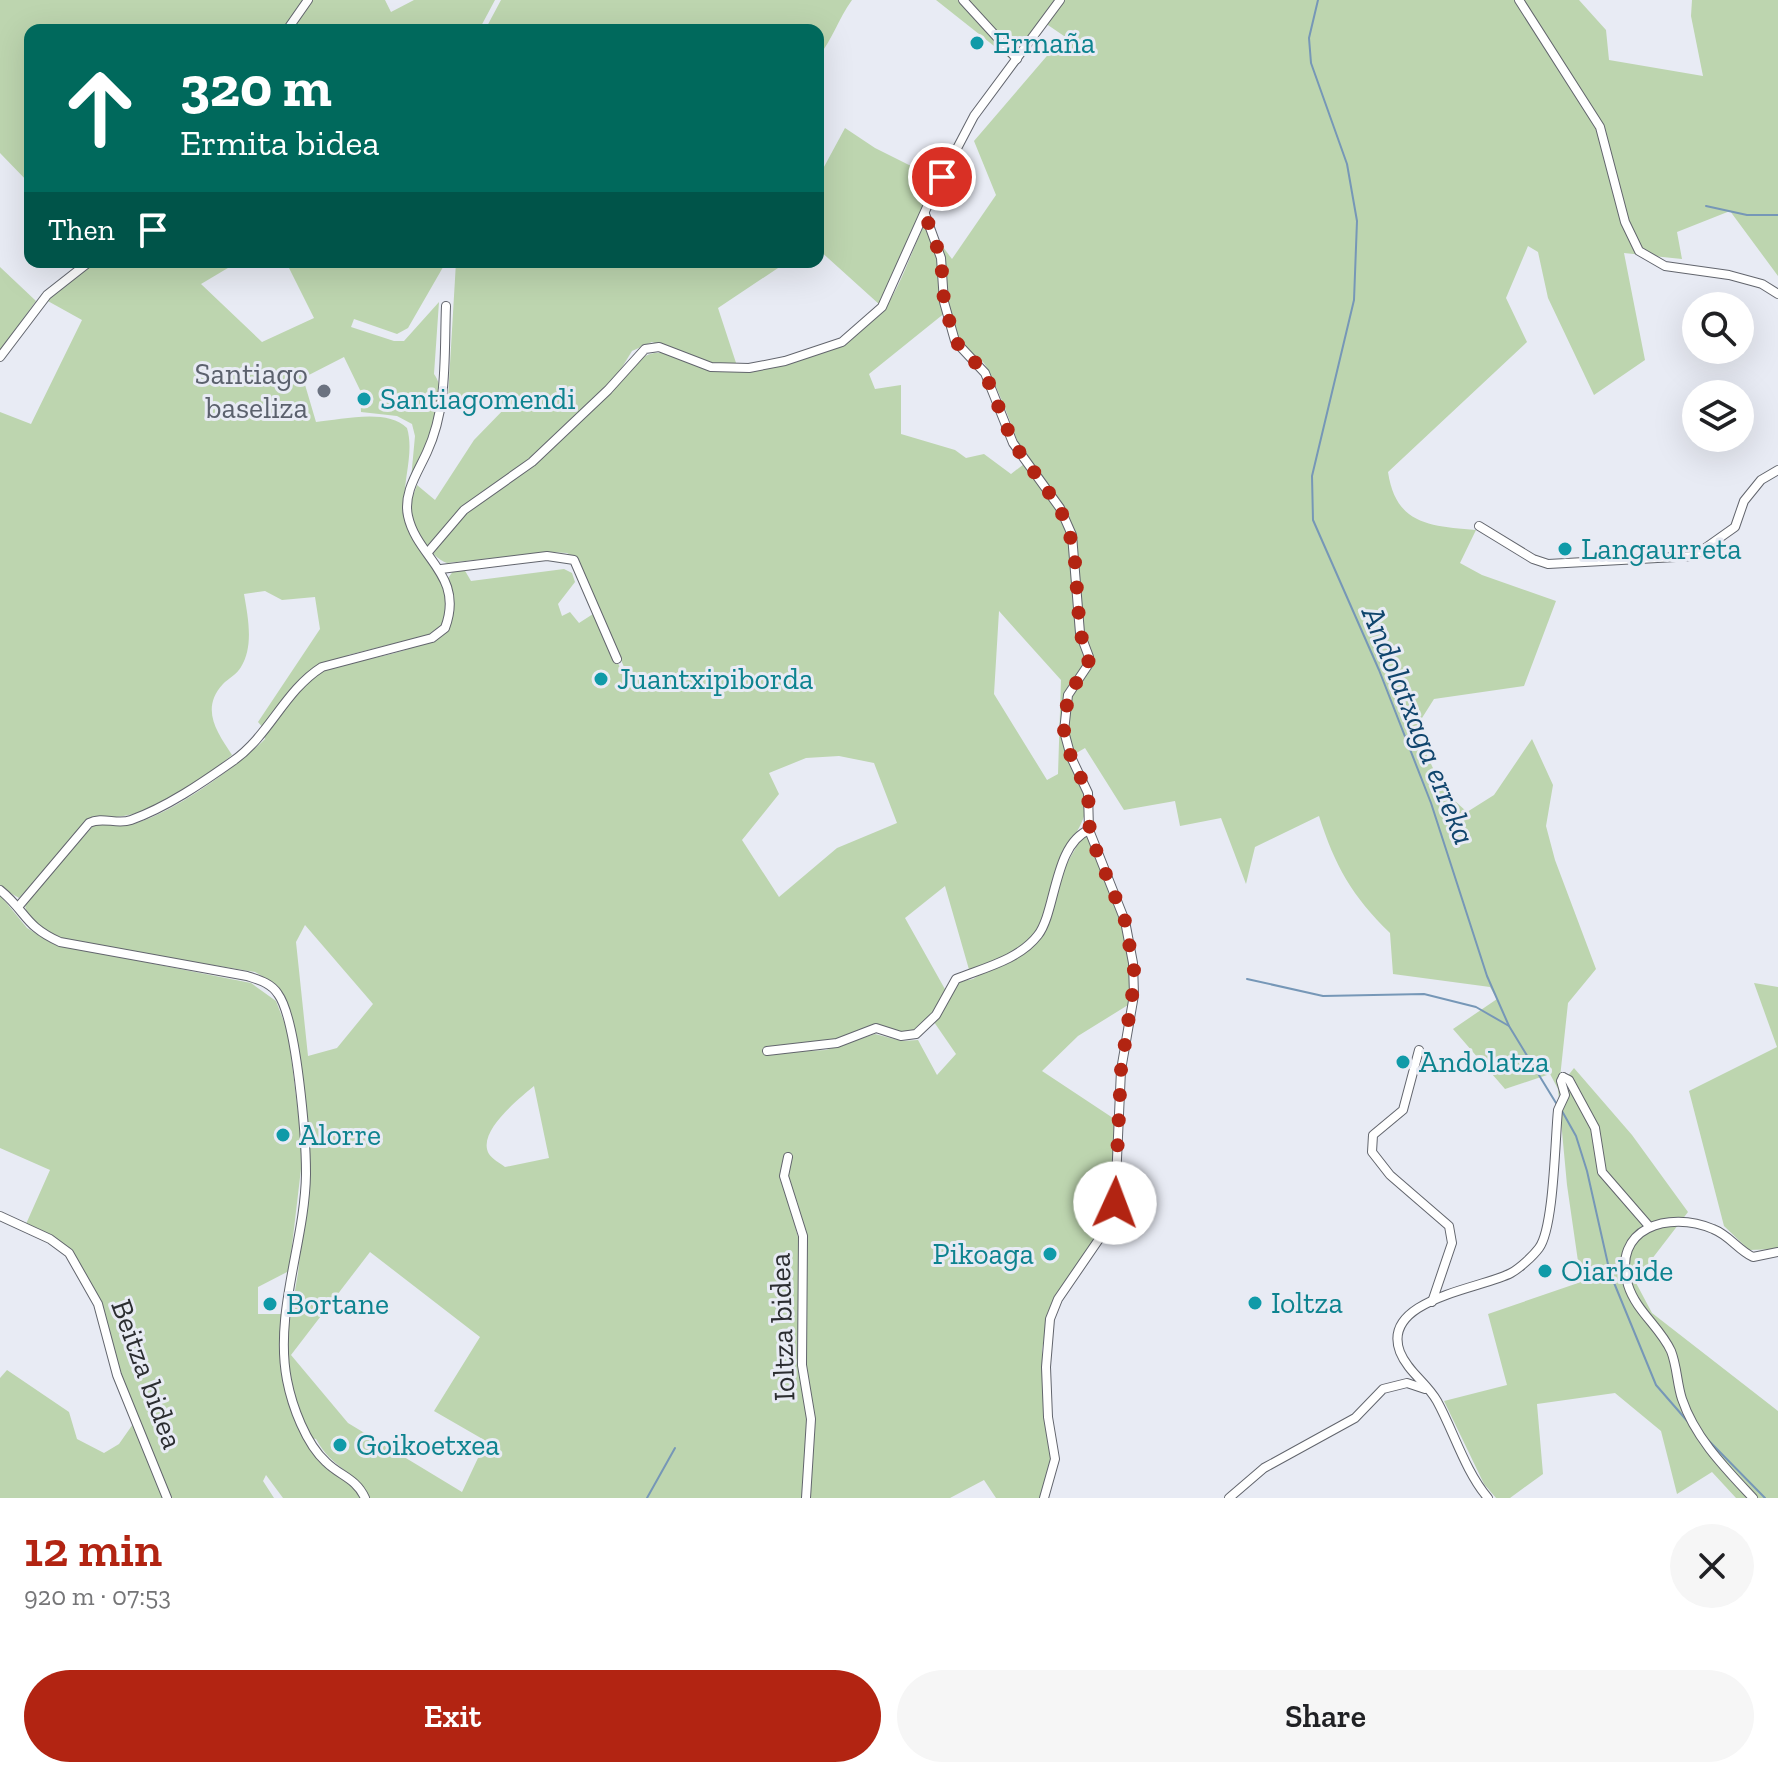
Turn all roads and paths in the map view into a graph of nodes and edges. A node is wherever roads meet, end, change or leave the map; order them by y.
1 (308, 0) edge
2 (963, 0) edge
3 (1060, 0) edge
4 (1519, 0) edge
5 (291, 24) edge
6 (1017, 59) junction
7 (923, 218) junction
8 (81, 268) edge
9 (1778, 294) edge
10 (446, 306) dead end
11 (0, 357) edge
12 (1778, 470) edge
13 (1479, 526) dead end
14 (429, 551) junction
15 (441, 569) junction
16 (617, 659) dead end
17 (1089, 830) junction
18 (0, 890) edge
19 (18, 907) junction
20 (1419, 1050) dead end
21 (767, 1051) dead end
22 (788, 1157) dead end
23 (0, 1216) edge
24 (1648, 1225) junction
25 (1778, 1252) edge
26 (1432, 1302) junction
27 (1427, 1389) junction
28 (167, 1498) edge
29 (365, 1498) edge
30 (806, 1498) edge
31 (1044, 1498) edge
32 (1229, 1498) edge
33 (1488, 1498) edge
34 (1753, 1498) edge

1 - 5 street
2 - 6 street
3 - 6 street
4 - 9 street
6 - 7 street
7 - 14 street
7 - 17 street
8 - 11 street
10 - 14 street
12 - 13 street
14 - 15 street
15 - 16 street
15 - 19 street
17 - 21 street
17 - 31 street
18 - 19 street
19 - 29 street
20 - 26 street
22 - 30 street, Ioltza bidea
23 - 28 street, Beitza bidea
24 - 25 street
24 - 26 street
24 - 34 street
26 - 27 street
27 - 32 street
27 - 33 street

